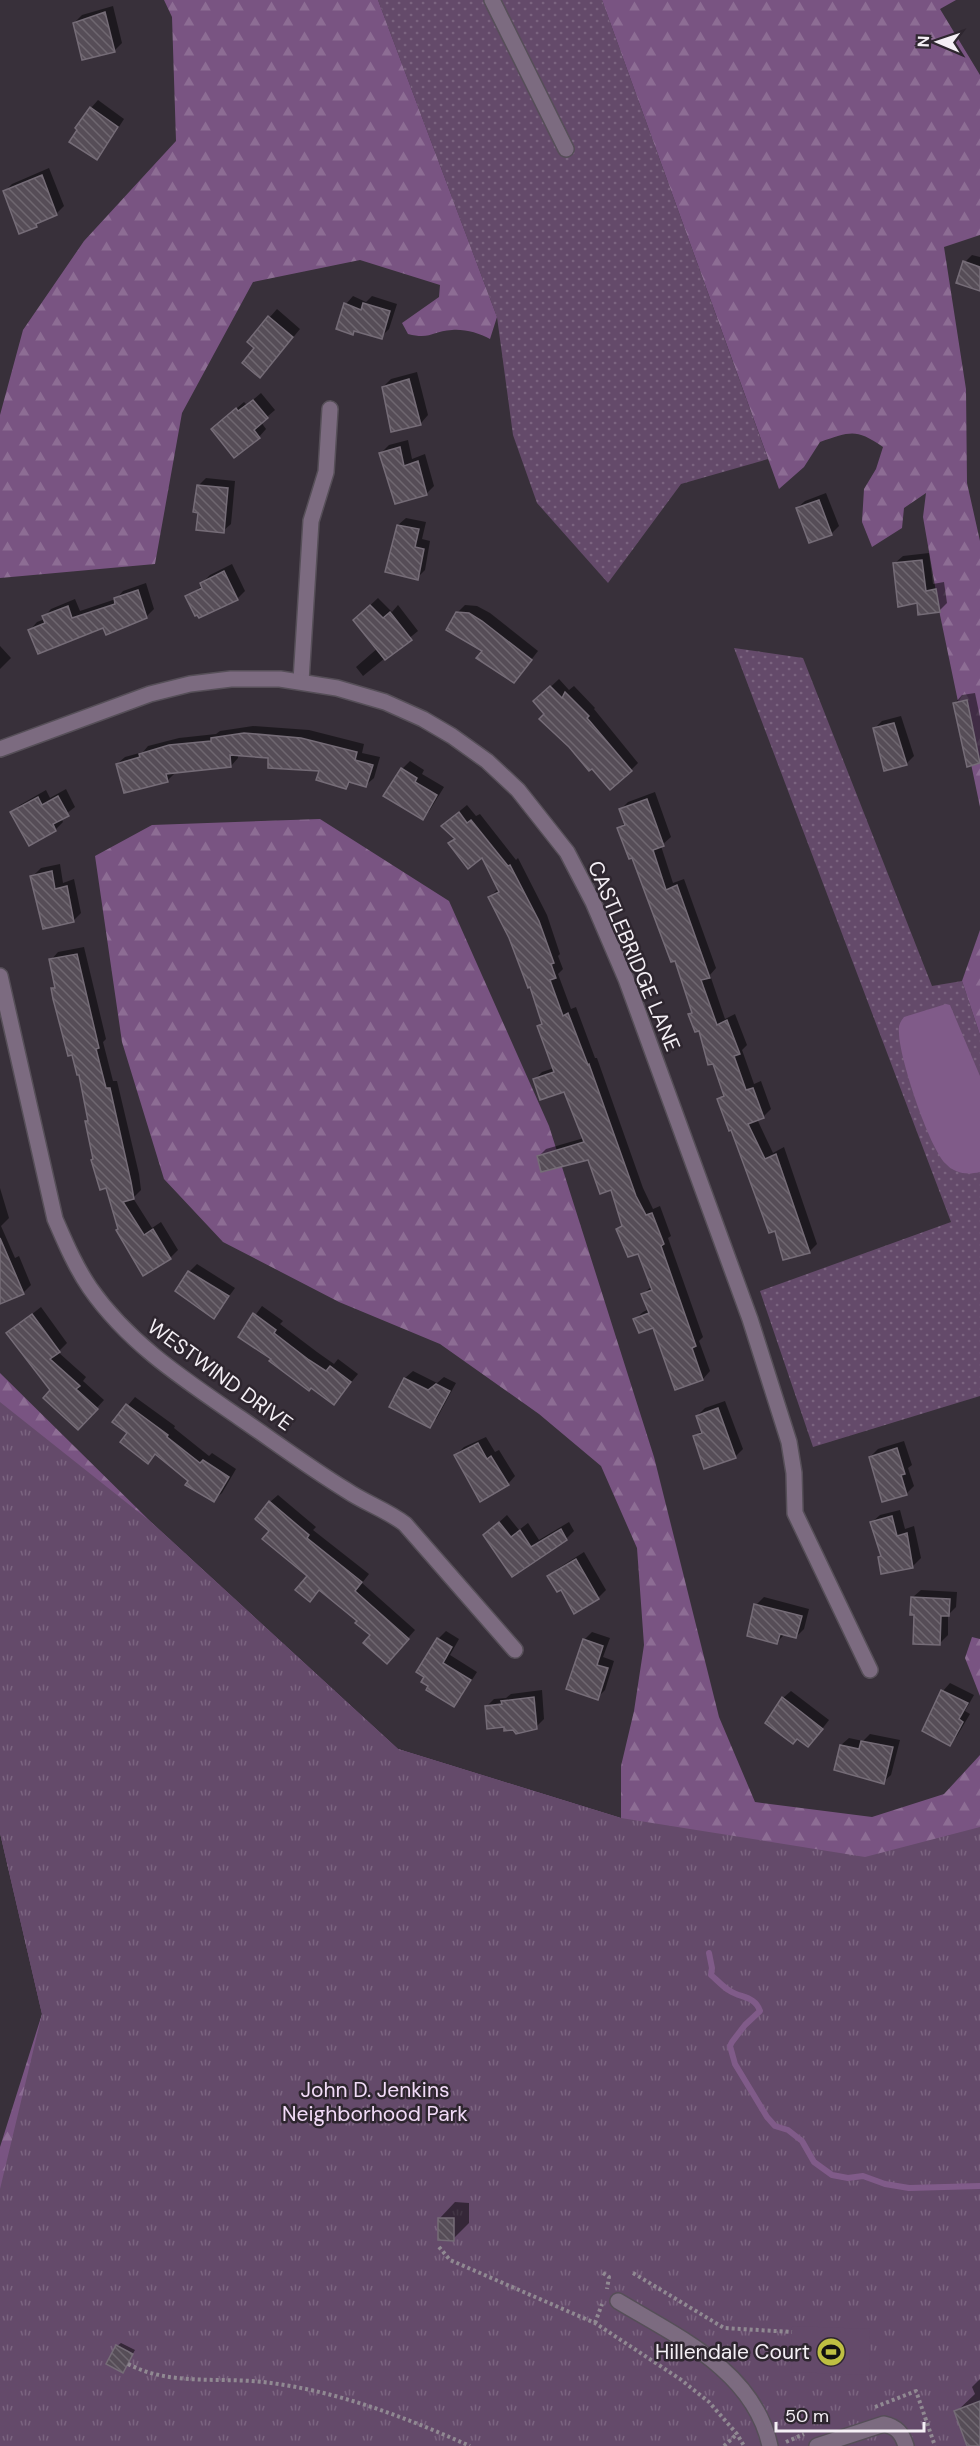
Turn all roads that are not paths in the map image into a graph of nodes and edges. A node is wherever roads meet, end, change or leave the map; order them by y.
1 (492, 0) edge
2 (566, 149) dead end
3 (330, 409) dead end
4 (301, 681) junction
5 (0, 748) edge
6 (0, 976) edge
7 (515, 1650) dead end
8 (870, 1670) dead end
9 (618, 2301) dead end
10 (770, 2446) edge
11 (817, 2446) edge
12 (906, 2446) edge

1 - 2 street
3 - 4 street
4 - 5 street, CASTLEBRIDGE LANE
4 - 8 street, CASTLEBRIDGE LANE
6 - 7 street, WESTWIND DRIVE
9 - 10 street
11 - 12 street

